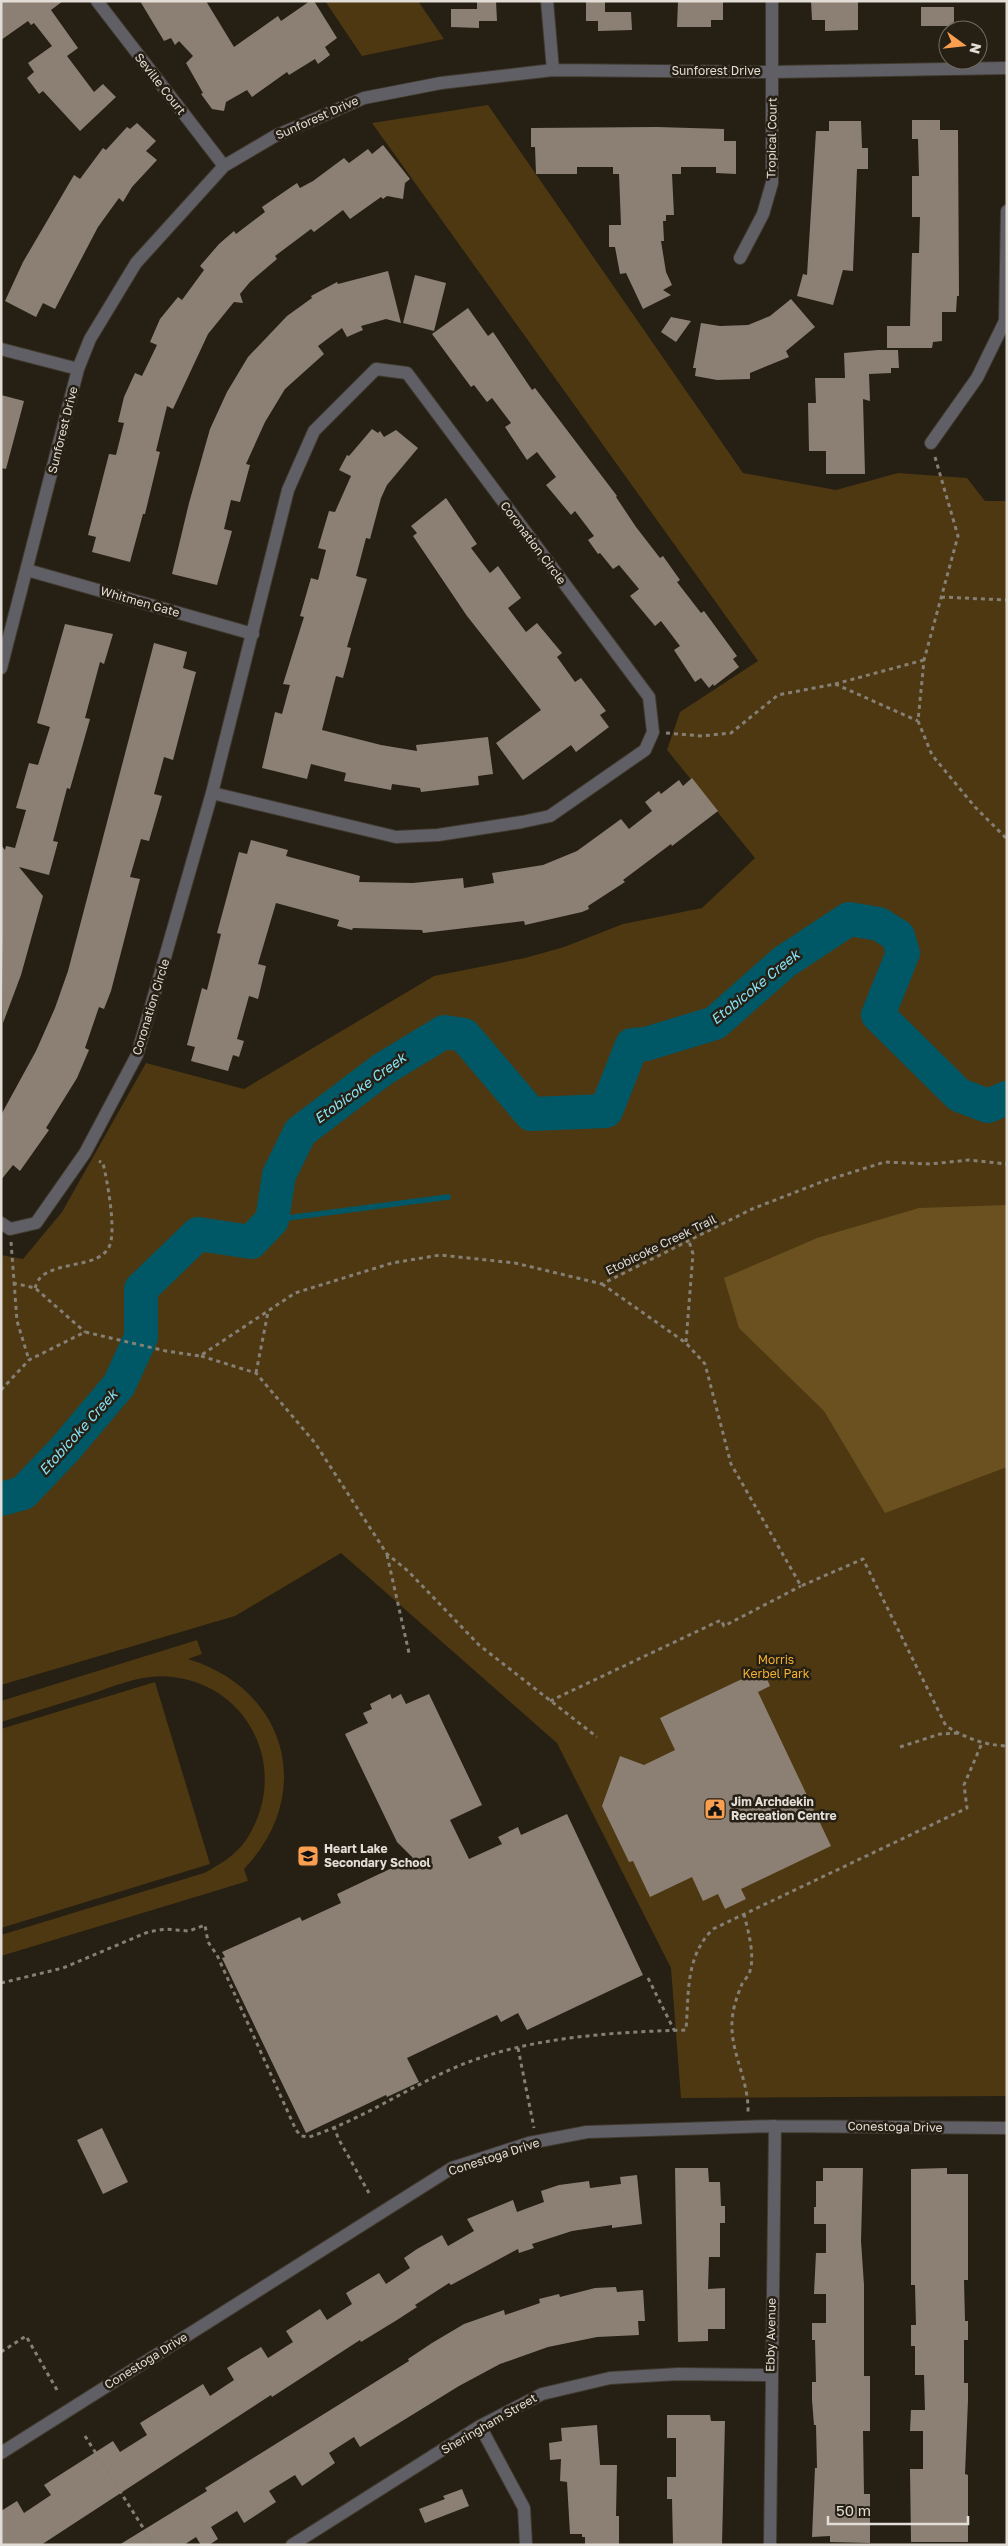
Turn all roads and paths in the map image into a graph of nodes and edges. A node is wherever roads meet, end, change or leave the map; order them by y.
1 (97, 1) edge
2 (547, 1) edge
3 (772, 1) edge
4 (1007, 68) edge
5 (553, 70) junction
6 (772, 72) junction
7 (224, 166) junction
8 (1007, 211) edge
9 (740, 258) dead end
10 (1, 349) edge
11 (78, 370) junction
12 (931, 444) joint
13 (27, 570) junction
14 (942, 597) junction
15 (1007, 600) edge
16 (253, 634) junction
17 (924, 660) junction
18 (1, 668) edge
19 (835, 684) junction
20 (918, 721) junction
21 (653, 732) junction
22 (212, 793) junction
23 (1007, 839) edge
24 (84, 1153) junction
25 (1007, 1164) edge
26 (6, 1226) edge
27 (689, 1241) junction
28 (13, 1283) junction
29 (602, 1284) junction
30 (35, 1288) junction
31 (269, 1311) junction
32 (85, 1332) junction
33 (686, 1343) junction
34 (200, 1356) junction
35 (29, 1360) junction
36 (256, 1373) junction
37 (1, 1390) edge
38 (387, 1554) junction
39 (802, 1586) junction
40 (409, 1653) dead end
41 (550, 1701) junction
42 (958, 1733) junction
43 (597, 1737) dead end
44 (982, 1743) junction
45 (1007, 1746) edge
46 (900, 1747) dead end
47 (744, 1914) junction
48 (648, 1978) dead end
49 (1, 1984) edge
50 (674, 2030) junction
51 (518, 2048) junction
52 (334, 2126) junction
53 (748, 2126) junction
54 (775, 2126) junction
55 (1007, 2128) edge
56 (537, 2142) junction
57 (369, 2193) dead end
58 (1, 2352) edge
59 (771, 2375) junction
60 (57, 2390) dead end
61 (480, 2426) junction
62 (85, 2436) dead end
63 (1, 2453) edge
64 (154, 2545) edge
65 (292, 2545) edge
66 (526, 2545) edge
67 (770, 2545) edge

1 - 7 street, Seville Court
2 - 5 street
3 - 6 street, Tropical Court
4 - 6 street, Sunforest Drive
5 - 6 street, Sunforest Drive
5 - 7 street, Sunforest Drive
6 - 9 street, Tropical Court
7 - 11 street, Sunforest Drive
8 - 12 street
10 - 11 street
11 - 13 street, Sunforest Drive
12 - 14 path
13 - 16 street, Whitmen Gate
13 - 18 street, Sunforest Drive
14 - 15 path
14 - 17 path
16 - 21 street, Coronation Circle
16 - 22 street, Coronation Circle
17 - 19 path
17 - 20 path
19 - 20 path
19 - 21 path
20 - 23 path
21 - 22 street
22 - 24 street, Coronation Circle
24 - 26 street, Coronation Circle
24 - 30 path
25 - 27 path, Etobicoke Creek Trail
26 - 28 path
27 - 29 path, Etobicoke Creek Trail
27 - 33 path
28 - 30 path
28 - 35 path
29 - 31 path, Etobicoke Creek Trail
29 - 33 path
30 - 32 path
31 - 34 path, Etobicoke Creek Trail
31 - 36 path
32 - 34 path
32 - 35 path
33 - 39 path
34 - 36 path
35 - 37 path
36 - 38 path
38 - 40 path
38 - 41 path
39 - 41 path
39 - 42 path
41 - 43 path
42 - 44 path
42 - 46 path
44 - 45 path
44 - 47 path
47 - 50 path
47 - 53 path
48 - 50 path
49 - 52 path
50 - 51 path
51 - 52 path
51 - 56 path
52 - 57 path
53 - 54 street, Conestoga Drive
53 - 56 street, Conestoga Drive
54 - 55 street, Conestoga Drive
54 - 59 street, Ebby Avenue
56 - 63 street, Conestoga Drive
58 - 60 path
59 - 61 street, Sheringham Street
59 - 67 street, Ebby Avenue
61 - 65 street, Sheringham Street
61 - 66 street
62 - 64 path

